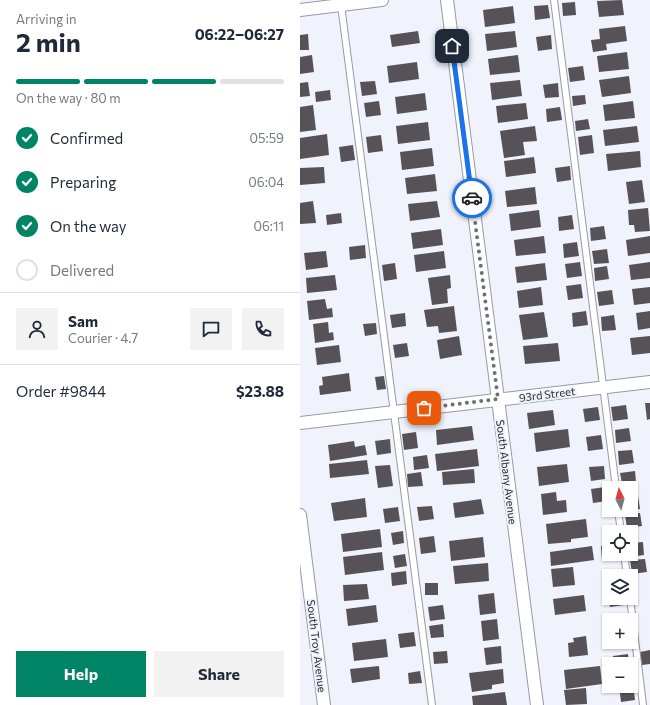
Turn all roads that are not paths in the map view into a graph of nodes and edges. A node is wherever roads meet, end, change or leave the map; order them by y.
1 (382, 0) edge
2 (447, 0) edge
3 (554, 0) edge
4 (341, 2) edge
5 (300, 10) edge
6 (650, 382) edge
7 (603, 387) junction
8 (498, 399) junction
9 (394, 412) junction
10 (300, 423) edge
11 (615, 481) edge
12 (300, 515) edge
13 (631, 605) edge
14 (324, 705) edge
15 (432, 705) edge
16 (537, 705) edge
17 (643, 705) edge

1 - 4 street
2 - 8 street, South Albany Avenue
3 - 7 lane
4 - 5 street
4 - 9 lane
6 - 7 street, 93rd Street
7 - 8 street, 93rd Street
7 - 11 lane
8 - 9 street, 93rd Street
8 - 16 street, South Albany Avenue
9 - 10 street, 93rd Street
9 - 15 lane
12 - 14 street, South Troy Avenue
13 - 17 lane

